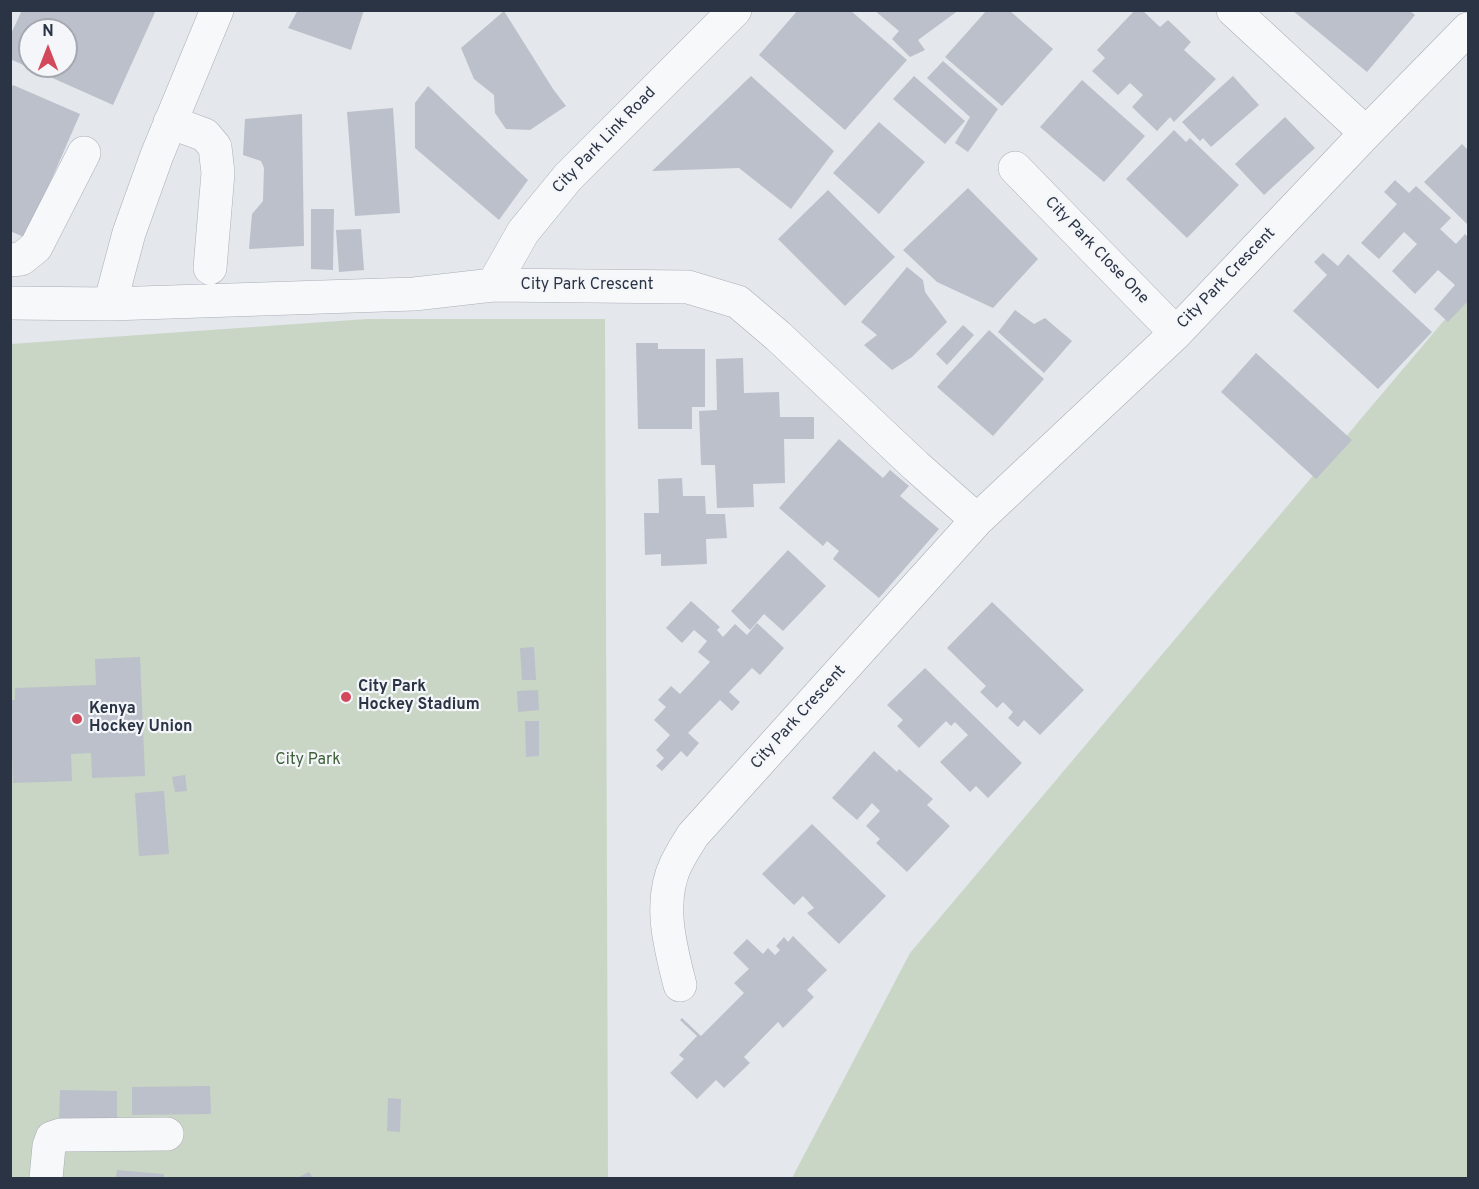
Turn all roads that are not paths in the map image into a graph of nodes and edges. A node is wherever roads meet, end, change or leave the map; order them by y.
1 (217, 10) edge
2 (735, 10) edge
3 (1233, 10) edge
4 (1468, 29) edge
5 (170, 122) junction
6 (1366, 133) junction
7 (84, 153) dead end
8 (1015, 168) dead end
9 (10, 260) edge
10 (210, 268) dead end
11 (493, 285) junction
12 (10, 303) edge
13 (110, 304) junction
14 (1176, 333) junction
15 (977, 520) junction
16 (680, 985) dead end
17 (167, 1134) dead end
18 (46, 1179) edge

1 - 5 street
2 - 11 street, City Park Link Road
3 - 6 street
4 - 6 street, City Park Crescent
5 - 10 street
5 - 13 street
6 - 14 street, City Park Crescent
7 - 9 street
8 - 14 street, City Park Close One
11 - 13 street, City Park Crescent
11 - 15 street, City Park Crescent
12 - 13 street, City Park Crescent
14 - 15 street, City Park Crescent
15 - 16 street, City Park Crescent
17 - 18 street

